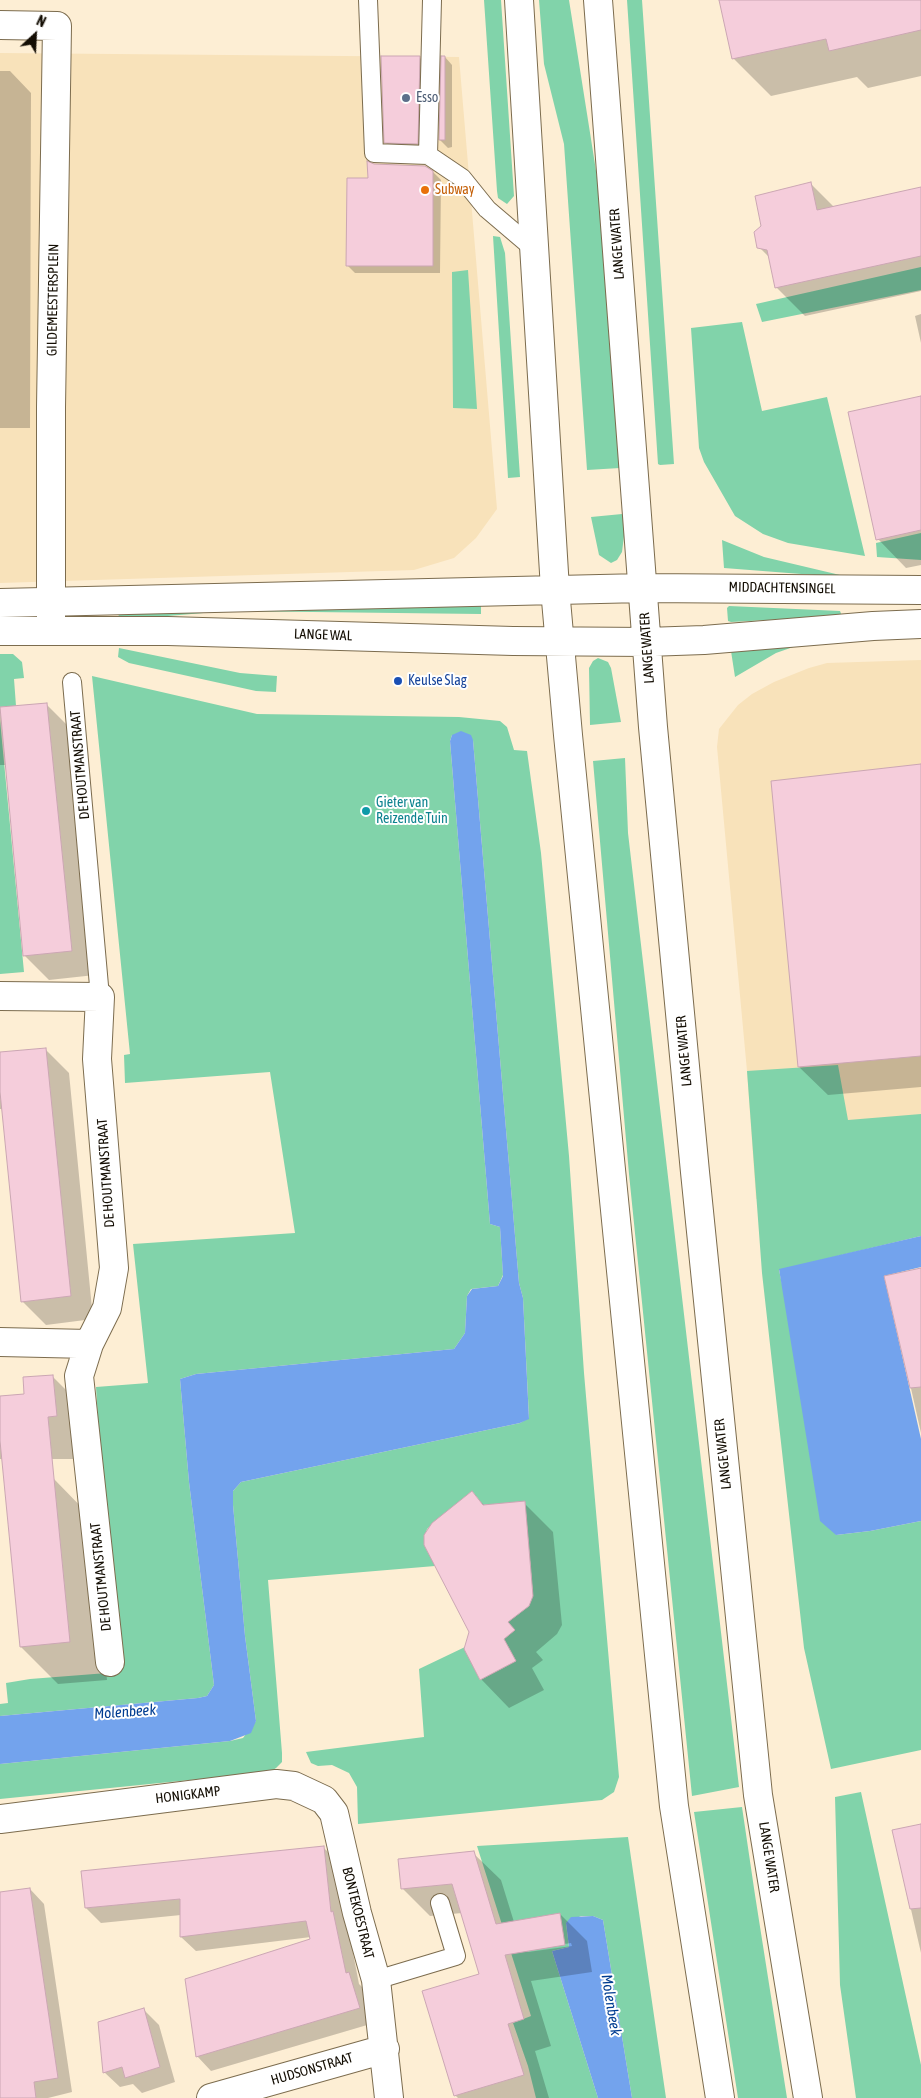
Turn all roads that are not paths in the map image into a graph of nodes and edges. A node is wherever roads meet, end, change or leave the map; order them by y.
1 (368, 0) edge
2 (432, 0) edge
3 (518, 0) edge
4 (598, 0) edge
5 (0, 25) edge
6 (428, 155) junction
7 (534, 248) junction
8 (643, 588) junction
9 (555, 590) junction
10 (921, 590) edge
11 (0, 603) edge
12 (51, 603) junction
13 (921, 624) edge
14 (51, 630) junction
15 (0, 631) edge
16 (560, 642) junction
17 (647, 642) junction
18 (72, 682) dead end
19 (0, 996) edge
20 (100, 997) junction
21 (0, 1342) edge
22 (89, 1344) junction
23 (110, 1662) dead end
24 (0, 1818) edge
25 (342, 1845) joint
26 (440, 1903) dead end
27 (376, 1980) junction
28 (385, 2049) junction
29 (211, 2098) edge
30 (389, 2098) edge
31 (720, 2098) edge
32 (808, 2098) edge

1 - 6 lane
2 - 6 lane
3 - 7 street
4 - 8 street, LANGE WATER
5 - 12 street, GILDEMEESTERSPLEIN
6 - 7 lane
7 - 9 street
8 - 9 street
8 - 10 street, MIDDACHTENSINGEL
8 - 17 street, LANGE WATER
9 - 12 street
9 - 16 street
11 - 12 street
12 - 14 street, GILDEMEESTERSPLEIN
13 - 17 street
14 - 15 street, LANGE WAL
14 - 16 street, LANGE WAL
16 - 17 street, LANGE WAL
16 - 31 street
17 - 32 street, LANGE WATER
18 - 20 lane, DE HOUTMANSTRAAT
19 - 20 street
20 - 22 street, DE HOUTMANSTRAAT
21 - 22 street
22 - 23 street, DE HOUTMANSTRAAT
24 - 25 street, HONIGKAMP
25 - 27 street, BONTEKOESTRAAT
26 - 27 lane
27 - 28 street, BONTEKOESTRAAT
28 - 29 street, HUDSONSTRAAT
28 - 30 street, BONTEKOESTRAAT

